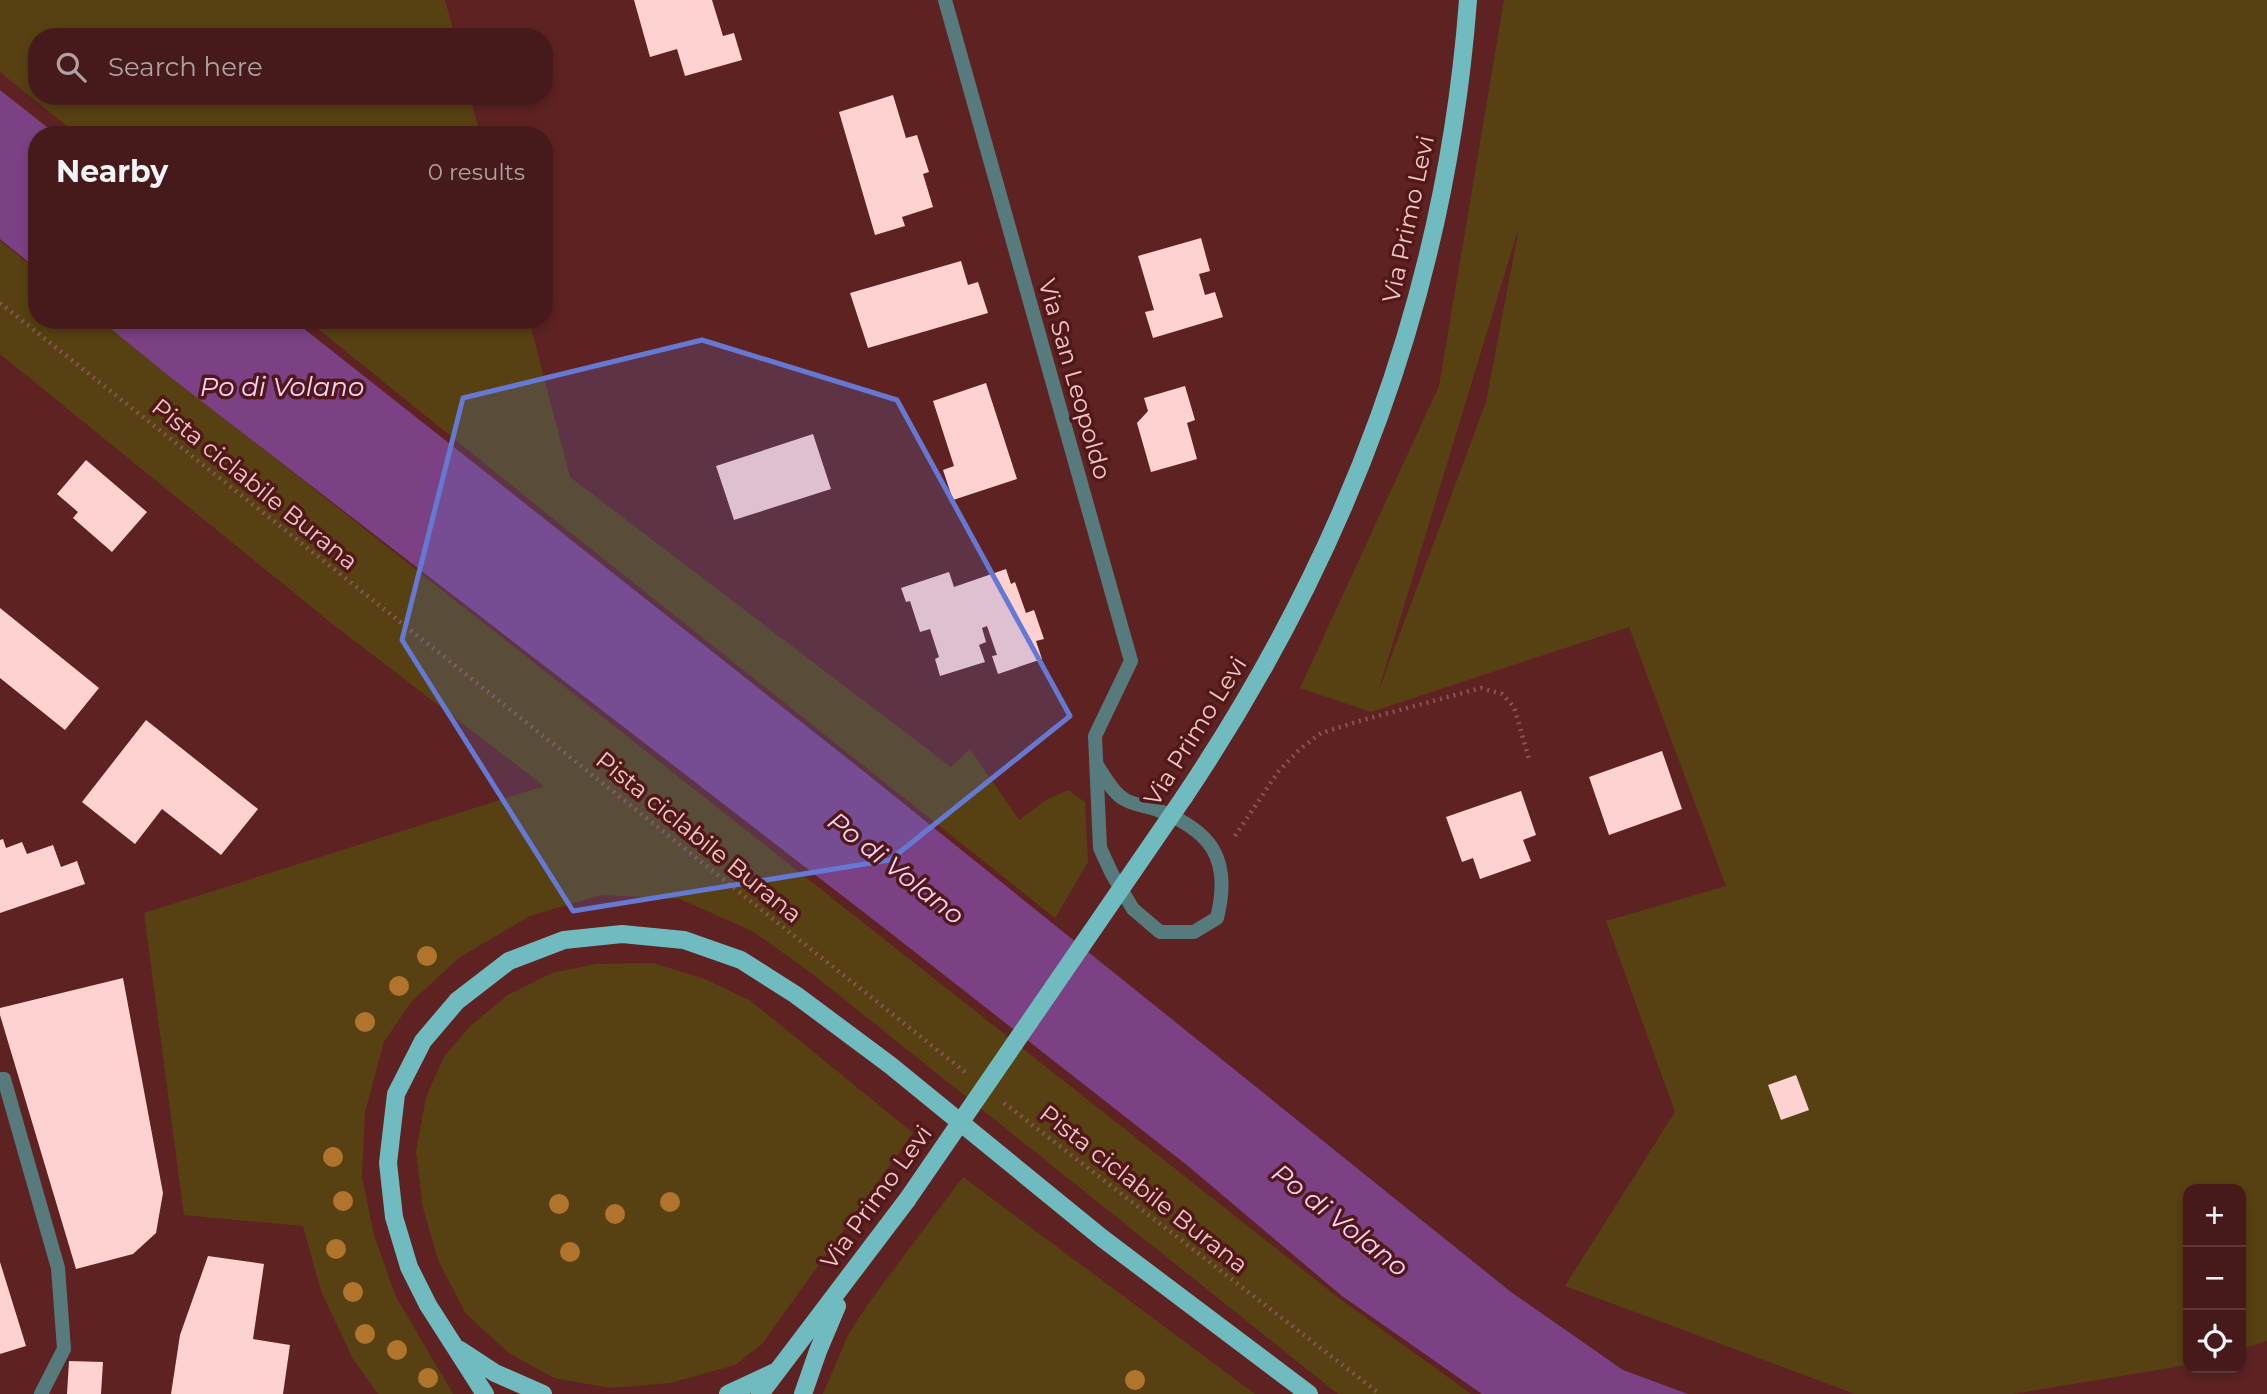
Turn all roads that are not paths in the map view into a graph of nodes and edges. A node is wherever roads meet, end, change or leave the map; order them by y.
1 (945, 0) edge
2 (1468, 0) edge
3 (1097, 765) junction
4 (0, 1079) edge
5 (853, 1271) junction
6 (454, 1345) junction
7 (778, 1370) junction
8 (41, 1394) edge
9 (485, 1394) edge
10 (543, 1394) edge
11 (728, 1394) edge
12 (760, 1394) edge
13 (803, 1394) edge
14 (1309, 1394) edge

1 - 3 street, Via San Leopoldo
2 - 5 main road, Via Primo Levi, bridge
3 - 3 street, Via San Leopoldo
4 - 8 street
5 - 7 main road, Via Primo Levi
5 - 13 main road
6 - 9 main road
6 - 10 main road
6 - 14 main road
7 - 11 main road
7 - 12 main road, Via Primo Levi

